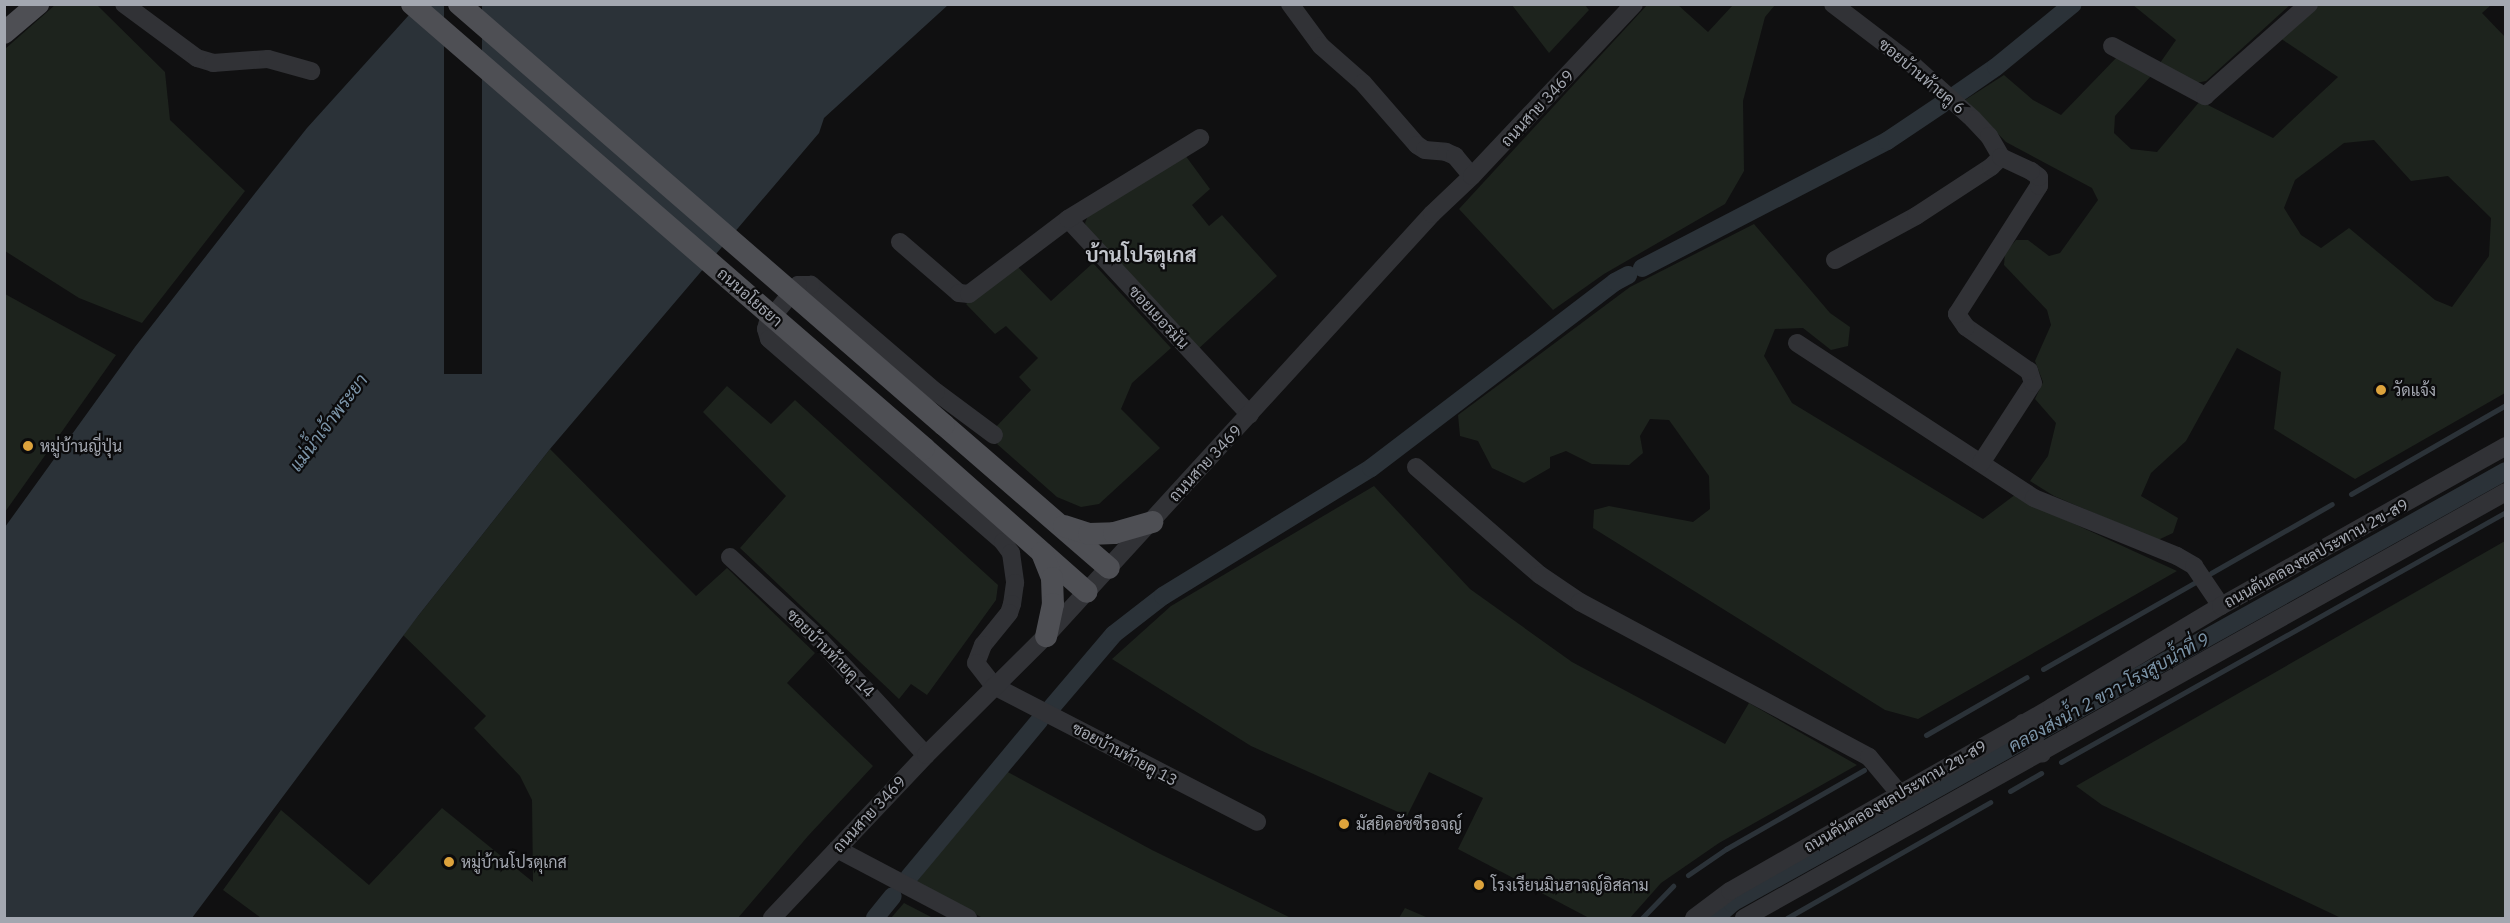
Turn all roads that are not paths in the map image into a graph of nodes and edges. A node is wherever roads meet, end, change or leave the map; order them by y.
1 (38, 4) edge
2 (124, 4) edge
3 (412, 4) edge
4 (459, 4) edge
5 (1290, 4) edge
6 (1635, 4) edge
7 (1833, 4) edge
8 (2309, 4) edge
9 (4, 33) edge
10 (2112, 46) dead end
11 (311, 70) dead end
12 (1200, 138) dead end
13 (2001, 157) junction
14 (1473, 177) junction
15 (1068, 219) junction
16 (900, 242) dead end
17 (1835, 260) dead end
18 (1797, 343) dead end
19 (1250, 415) junction
20 (994, 435) dead end
21 (2505, 446) edge
22 (1981, 463) junction
23 (1416, 467) dead end
24 (2505, 492) edge
25 (1152, 522) junction
26 (1059, 525) junction
27 (1041, 549) junction
28 (730, 557) dead end
29 (1109, 568) junction
30 (1087, 592) junction
31 (2221, 606) junction
32 (1046, 636) junction
33 (994, 686) junction
34 (2026, 728) junction
35 (2041, 752) junction
36 (926, 755) junction
37 (1899, 793) junction
38 (1257, 822) dead end
39 (837, 849) junction
40 (772, 918) edge
41 (968, 918) edge
42 (1694, 918) edge
43 (1744, 918) edge

1 - 9 main road
2 - 11 street
3 - 27 main road, ถนนอโยธยา, bridge
4 - 26 main road, ถนนอโยธยา, bridge
5 - 14 street
6 - 14 street, ถนนสาย 3469
7 - 13 street, ซอยบ้านท้ายคู 6
8 - 10 street
12 - 15 street
13 - 17 street
13 - 22 street
14 - 19 street, ถนนสาย 3469
15 - 16 street
15 - 19 street, ซอยเยอรมัน
18 - 22 street
19 - 25 street, ถนนสาย 3469
20 - 33 street
21 - 31 street, ถนนคันคลองชลประทาน 2ข-ส9
22 - 31 street
23 - 37 street
24 - 35 street
25 - 26 main road
25 - 29 street, ถนนสาย 3469
26 - 29 main road, ถนนอโยธยา
27 - 30 main road, ถนนอโยธยา
27 - 32 main road
28 - 36 street, ซอยบ้านท้ายคู 14
29 - 30 street, ถนนสาย 3469
30 - 32 street, ถนนสาย 3469
31 - 34 street, ถนนคันคลองชลประทาน 2ข-ส9
32 - 33 street, ถนนสาย 3469
33 - 36 street, ถนนสาย 3469
33 - 38 street, ซอยบ้านท้ายคู 13
34 - 35 street
34 - 37 street, ถนนคันคลองชลประทาน 2ข-ส9
35 - 43 street
36 - 39 street, ถนนสาย 3469
37 - 42 street, ถนนคันคลองชลประทาน 2ข-ส9
39 - 40 street, ถนนสาย 3469
39 - 41 street

